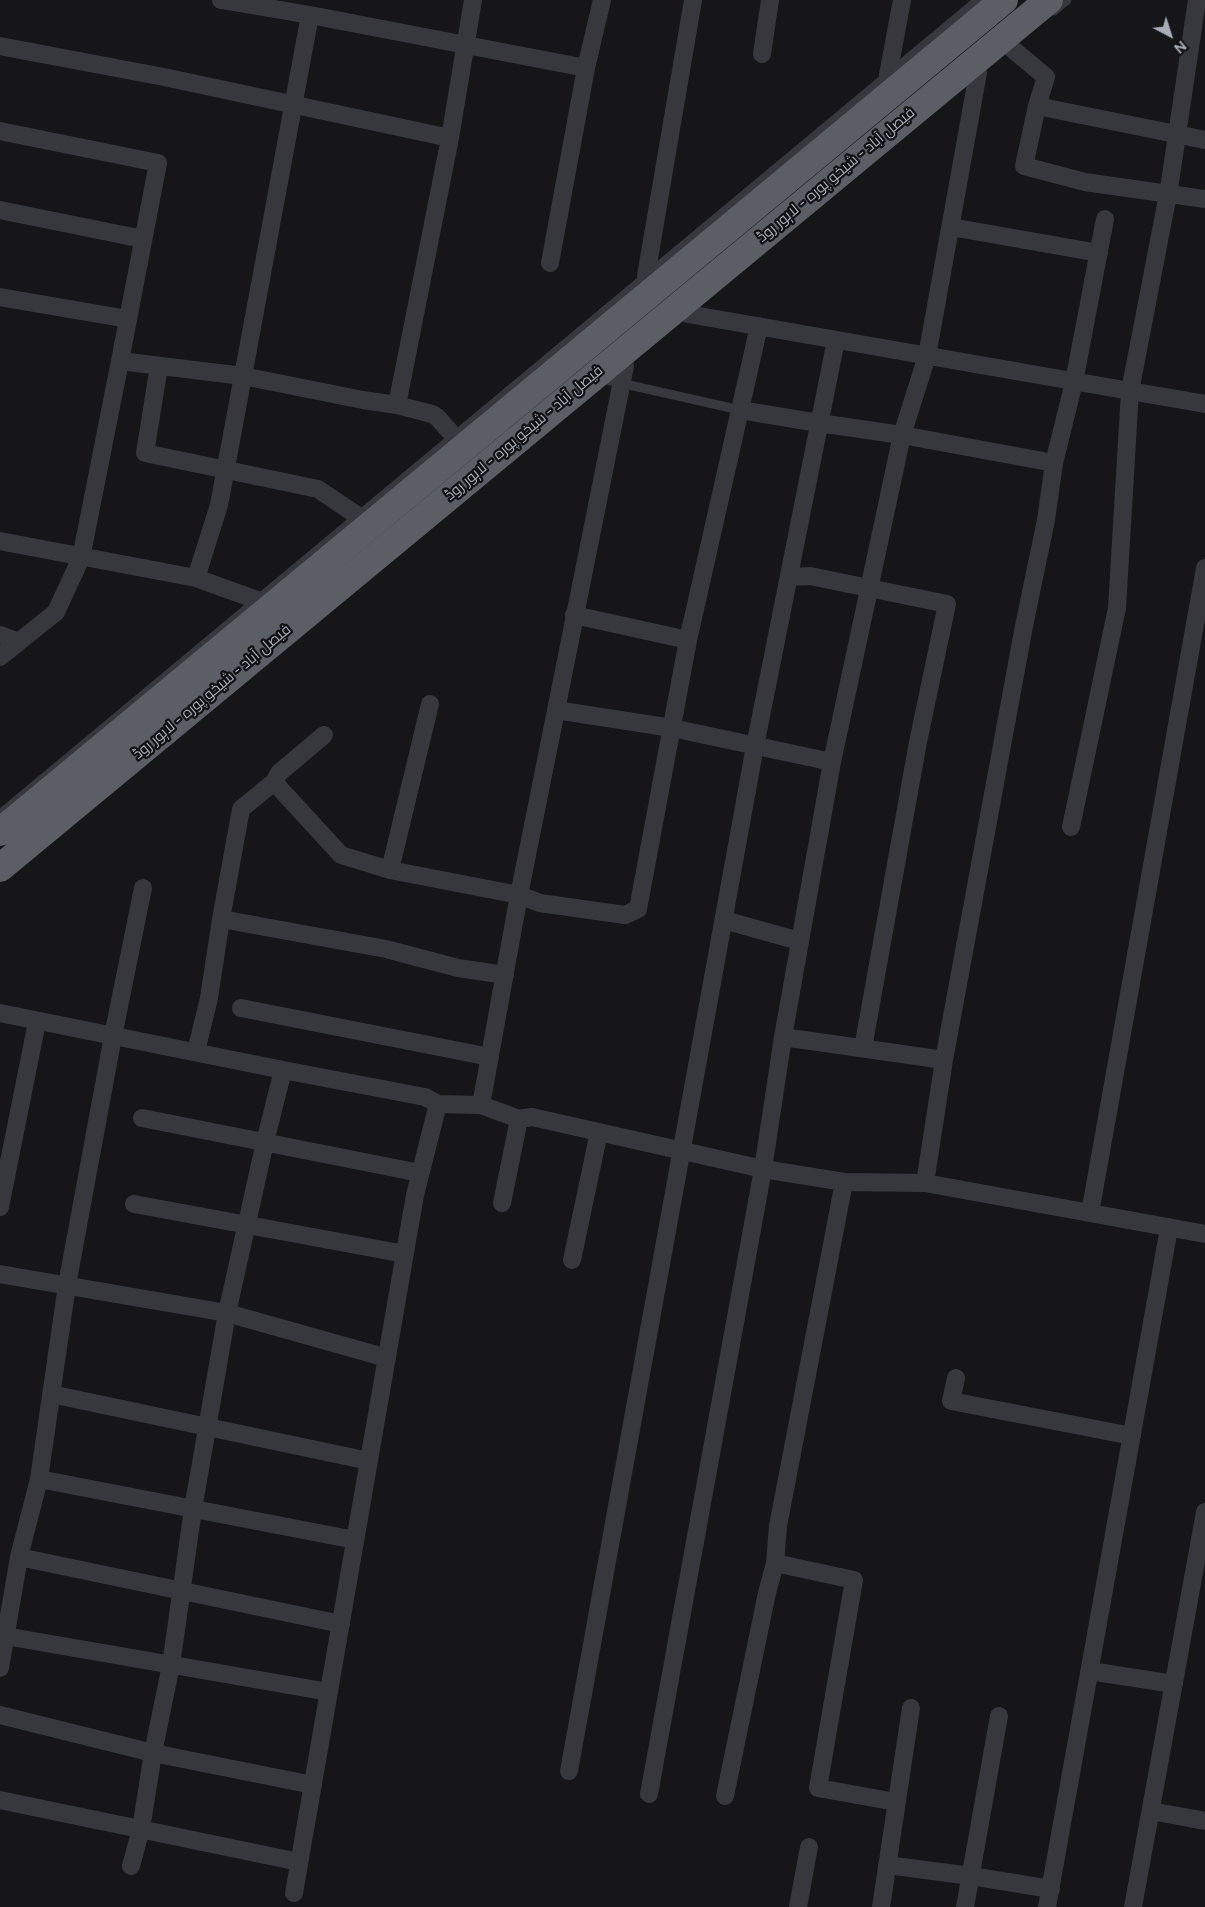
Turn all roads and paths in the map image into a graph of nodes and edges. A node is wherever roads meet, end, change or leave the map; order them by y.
1 (222, 0) edge
2 (473, 0) edge
3 (602, 0) edge
4 (693, 0) edge
5 (770, 0) edge
6 (902, 0) edge
7 (978, 0) edge
8 (1004, 0) edge
9 (1067, 0) edge
10 (1197, 0) edge
11 (1047, 9) edge
12 (310, 15) junction
13 (1199, 33) edge
14 (465, 45) junction
15 (0, 46) edge
16 (1010, 47) dead end
17 (762, 54) dead end
18 (586, 68) junction
19 (982, 71) joint
20 (888, 75) junction
21 (964, 86) dead end
22 (293, 104) junction
23 (1037, 106) junction
24 (0, 130) edge
25 (1177, 134) junction
26 (450, 138) junction
27 (1205, 140) edge
28 (1168, 194) junction
29 (1205, 199) edge
30 (0, 210) edge
31 (1105, 219) dead end
32 (951, 228) junction
33 (143, 239) junction
34 (1098, 253) junction
35 (550, 263) dead end
36 (646, 276) junction
37 (0, 297) edge
38 (688, 314) dead end
39 (128, 319) junction
40 (759, 326) junction
41 (836, 340) junction
42 (927, 356) junction
43 (120, 361) junction
44 (629, 363) dead end
45 (159, 366) junction
46 (243, 376) junction
47 (1074, 382) junction
48 (609, 384) junction
49 (1130, 391) junction
50 (1205, 404) edge
51 (397, 405) junction
52 (740, 410) junction
53 (819, 424) junction
54 (902, 435) junction
55 (454, 436) junction
56 (1054, 463) junction
57 (225, 470) junction
58 (358, 516) junction
59 (0, 542) edge
60 (82, 558) junction
61 (1205, 568) edge
62 (790, 577) junction
63 (196, 578) junction
64 (870, 590) junction
65 (257, 600) junction
66 (574, 616) junction
67 (0, 635) edge
68 (688, 640) junction
69 (19, 642) junction
70 (0, 658) edge
71 (430, 704) dead end
72 (556, 710) junction
73 (672, 728) junction
74 (324, 735) dead end
75 (755, 746) junction
76 (832, 762) junction
77 (274, 782) junction
78 (0, 814) edge
79 (1071, 827) dead end
80 (0, 832) edge
81 (0, 868) edge
82 (390, 870) junction
83 (143, 888) dead end
84 (519, 896) junction
85 (221, 919) junction
86 (724, 920) junction
87 (800, 940) junction
88 (505, 976) junction
89 (241, 1008) dead end
90 (0, 1014) edge
91 (37, 1022) junction
92 (112, 1036) junction
93 (783, 1037) junction
94 (863, 1048) junction
95 (196, 1052) junction
96 (490, 1057) junction
97 (944, 1060) junction
98 (283, 1070) junction
99 (438, 1104) junction
100 (481, 1105) junction
101 (142, 1118) dead end
102 (519, 1119) junction
103 (599, 1132) junction
104 (265, 1142) junction
105 (681, 1150) junction
106 (4, 1169) edge
107 (763, 1169) junction
108 (420, 1173) junction
109 (844, 1182) junction
110 (925, 1183) junction
111 (502, 1203) dead end
112 (134, 1204) dead end
113 (0, 1207) edge
114 (1090, 1213) junction
115 (248, 1225) junction
116 (1169, 1228) junction
117 (1205, 1234) edge
118 (405, 1254) junction
119 (572, 1260) dead end
120 (0, 1274) edge
121 (66, 1285) junction
122 (227, 1314) junction
123 (387, 1358) junction
124 (956, 1378) dead end
125 (51, 1394) junction
126 (208, 1427) junction
127 (1132, 1436) junction
128 (369, 1461) junction
129 (39, 1479) junction
130 (193, 1509) junction
131 (1205, 1512) edge
132 (355, 1540) junction
133 (19, 1557) junction
134 (775, 1563) junction
135 (183, 1591) junction
136 (340, 1624) junction
137 (6, 1636) junction
138 (171, 1665) junction
139 (0, 1668) edge
140 (1090, 1671) junction
141 (1174, 1684) junction
142 (329, 1692) junction
143 (911, 1708) dead end
144 (0, 1715) edge
145 (999, 1716) dead end
146 (153, 1753) junction
147 (569, 1771) dead end
148 (312, 1785) junction
149 (649, 1794) dead end
150 (725, 1796) dead end
151 (0, 1800) edge
152 (896, 1802) junction
153 (1151, 1811) junction
154 (1205, 1820) edge
155 (141, 1829) junction
156 (808, 1847) dead end
157 (299, 1862) junction
158 (887, 1865) junction
159 (131, 1866) dead end
160 (971, 1876) junction
161 (1051, 1889) junction
162 (294, 1893) dead end
163 (798, 1907) edge
164 (881, 1907) edge
165 (965, 1907) edge
166 (1047, 1907) edge
167 (1133, 1907) edge

1 - 12 street
2 - 14 street
3 - 18 street
4 - 36 street
5 - 17 street
6 - 20 street
7 - 20 lane
8 - 80 highway, فیصل آباد - شیخو پورہ - لاہور روڈ
9 - 11 lane
10 - 13 street
11 - 81 highway, فیصل آباد - شیخو پورہ - لاہور روڈ
12 - 14 street
12 - 22 street
13 - 25 street
14 - 18 street
14 - 26 street
15 - 22 street
16 - 23 street
18 - 35 street
19 - 21 lane
19 - 32 street
20 - 36 lane
22 - 26 street
22 - 46 street
23 - 25 street
23 - 28 street
24 - 33 street
25 - 27 street
25 - 28 street
26 - 51 street
28 - 29 street
28 - 49 street
30 - 33 street
31 - 34 street
32 - 34 street
32 - 42 street
33 - 39 street
34 - 47 street
36 - 55 lane
37 - 39 street
38 - 40 street
39 - 43 street
40 - 41 street
40 - 52 street
41 - 42 street
41 - 53 street
42 - 47 street
42 - 54 street
43 - 45 street
43 - 60 street
44 - 48 street
45 - 46 street
45 - 57 street
46 - 51 street
46 - 57 street
47 - 49 street
47 - 56 street
48 - 52 lane
48 - 66 street
49 - 50 street
49 - 79 street
51 - 55 street
52 - 53 street
52 - 68 street
53 - 54 street
53 - 62 street
54 - 56 street
54 - 64 street
55 - 58 lane
56 - 97 street
57 - 58 street
57 - 63 street
58 - 65 lane
59 - 60 street
60 - 63 street
60 - 69 street
61 - 114 street
62 - 64 street
62 - 75 street
63 - 65 street
64 - 76 street
64 - 94 street
65 - 78 lane
66 - 68 street
66 - 72 street
67 - 69 street
68 - 73 street
69 - 70 street
71 - 82 street
72 - 73 street
72 - 84 street
73 - 75 street
73 - 84 street
74 - 77 street
75 - 76 street
75 - 86 street
76 - 87 street
77 - 82 street
77 - 85 street
82 - 84 street
83 - 92 street
84 - 88 street
85 - 88 street
85 - 95 street
86 - 87 street
86 - 105 street
87 - 93 street
88 - 96 street
89 - 96 street
90 - 91 street
91 - 92 street
91 - 106 street
92 - 95 street
92 - 121 street
93 - 94 street
93 - 107 street
94 - 97 street
95 - 98 street
96 - 100 street
97 - 110 street
98 - 99 street
98 - 104 street
99 - 100 street
99 - 108 street
100 - 102 street
101 - 104 street
102 - 103 street
102 - 111 street
103 - 105 street
103 - 119 street
104 - 108 street
104 - 115 street
105 - 107 street
105 - 147 street
106 - 113 street
107 - 109 street
107 - 149 street
108 - 118 street
109 - 110 street
109 - 134 street
110 - 114 street
112 - 115 street
114 - 116 street
115 - 118 street
115 - 122 street
116 - 117 street
116 - 127 street
118 - 123 street
120 - 121 street
121 - 122 street
121 - 125 street
122 - 123 street
122 - 126 street
123 - 128 street
124 - 127 street
125 - 126 street
125 - 129 street
126 - 128 street
126 - 130 street
127 - 140 street
128 - 132 street
129 - 130 street
129 - 133 street
130 - 132 street
130 - 135 street
131 - 141 street
132 - 136 street
133 - 135 street
133 - 137 street
134 - 150 street
134 - 152 street
135 - 136 street
135 - 138 street
136 - 142 street
137 - 138 street
137 - 139 street
138 - 142 street
138 - 146 street
140 - 141 street
140 - 161 street
141 - 153 street
142 - 148 street
143 - 152 street
144 - 146 street
145 - 160 street
146 - 148 street
146 - 155 street
148 - 157 street
151 - 155 street
152 - 158 street
153 - 154 street
153 - 167 street
155 - 157 street
155 - 159 street
156 - 163 street
157 - 162 street
158 - 160 street
158 - 164 street
160 - 161 street
160 - 165 street
161 - 166 street

